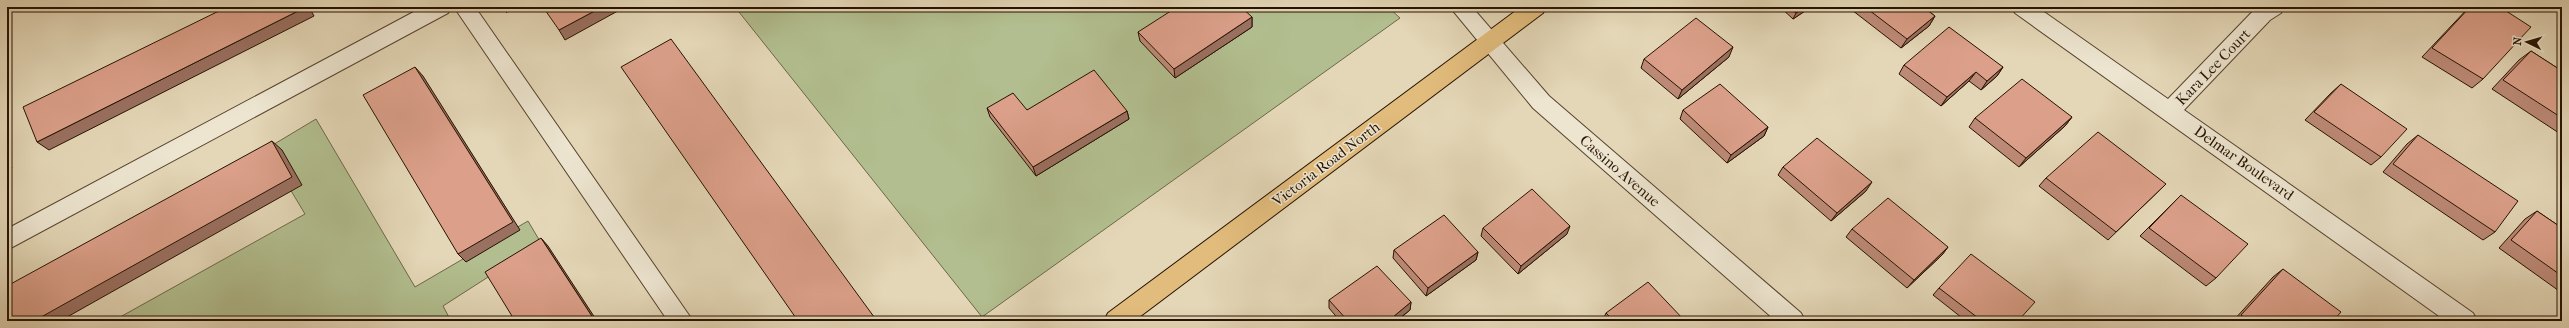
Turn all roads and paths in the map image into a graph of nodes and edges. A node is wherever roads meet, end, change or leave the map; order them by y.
1 (441, 7) edge
2 (464, 7) edge
3 (1460, 7) edge
4 (1536, 7) edge
5 (2022, 7) edge
6 (2274, 7) edge
7 (1490, 40) junction
8 (2170, 111) junction
9 (7, 240) edge
10 (681, 321) edge
11 (1116, 321) edge
12 (1793, 321) edge
13 (2465, 321) edge

1 - 9 street
2 - 10 street
3 - 7 street, Cassino Avenue
4 - 7 main road, Victoria Road North
5 - 8 street, Delmar Boulevard
6 - 8 street, Kara Lee Court
7 - 11 main road, Victoria Road North
7 - 12 street, Cassino Avenue
8 - 13 street, Delmar Boulevard

